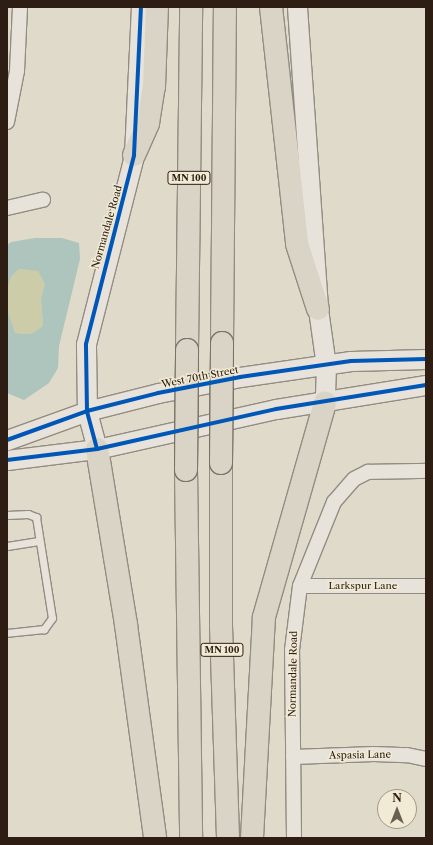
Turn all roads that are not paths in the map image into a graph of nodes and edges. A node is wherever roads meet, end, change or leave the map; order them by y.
1 (20, 7) edge
2 (141, 7) edge
3 (158, 7) edge
4 (191, 7) edge
5 (225, 7) edge
6 (271, 7) edge
7 (297, 7) edge
8 (7, 122) edge
9 (134, 154) junction
10 (43, 200) dead end
11 (7, 208) edge
12 (318, 309) junction
13 (426, 359) edge
14 (326, 366) junction
15 (426, 386) edge
16 (326, 403) junction
17 (87, 411) junction
18 (7, 440) edge
19 (97, 448) junction
20 (7, 460) edge
21 (426, 471) edge
22 (7, 516) edge
23 (39, 541) junction
24 (7, 546) edge
25 (300, 586) junction
26 (426, 586) edge
27 (7, 633) edge
28 (293, 757) junction
29 (426, 759) edge
30 (156, 838) edge
31 (191, 838) edge
32 (228, 838) edge
33 (252, 838) edge
34 (294, 838) edge

1 - 8 street
2 - 9 street, Normandale Road
3 - 9 highway
4 - 31 highway, MN 100, bridge
5 - 32 highway, MN 100, bridge
6 - 12 highway
7 - 12 street
9 - 17 street, Normandale Road
10 - 11 street
12 - 14 street
13 - 14 street, West 70th Street
14 - 16 street
14 - 17 street, West 70th Street
15 - 16 street
16 - 19 street
16 - 33 highway
17 - 18 street, West 70th Street
17 - 19 street, Normandale Road
19 - 20 street
19 - 30 highway
21 - 25 street, Normandale Road
22 - 23 lane
23 - 24 lane
23 - 27 lane
25 - 26 street, Larkspur Lane
25 - 28 street, Normandale Road
28 - 29 street, Aspasia Lane
28 - 34 street, Normandale Road

